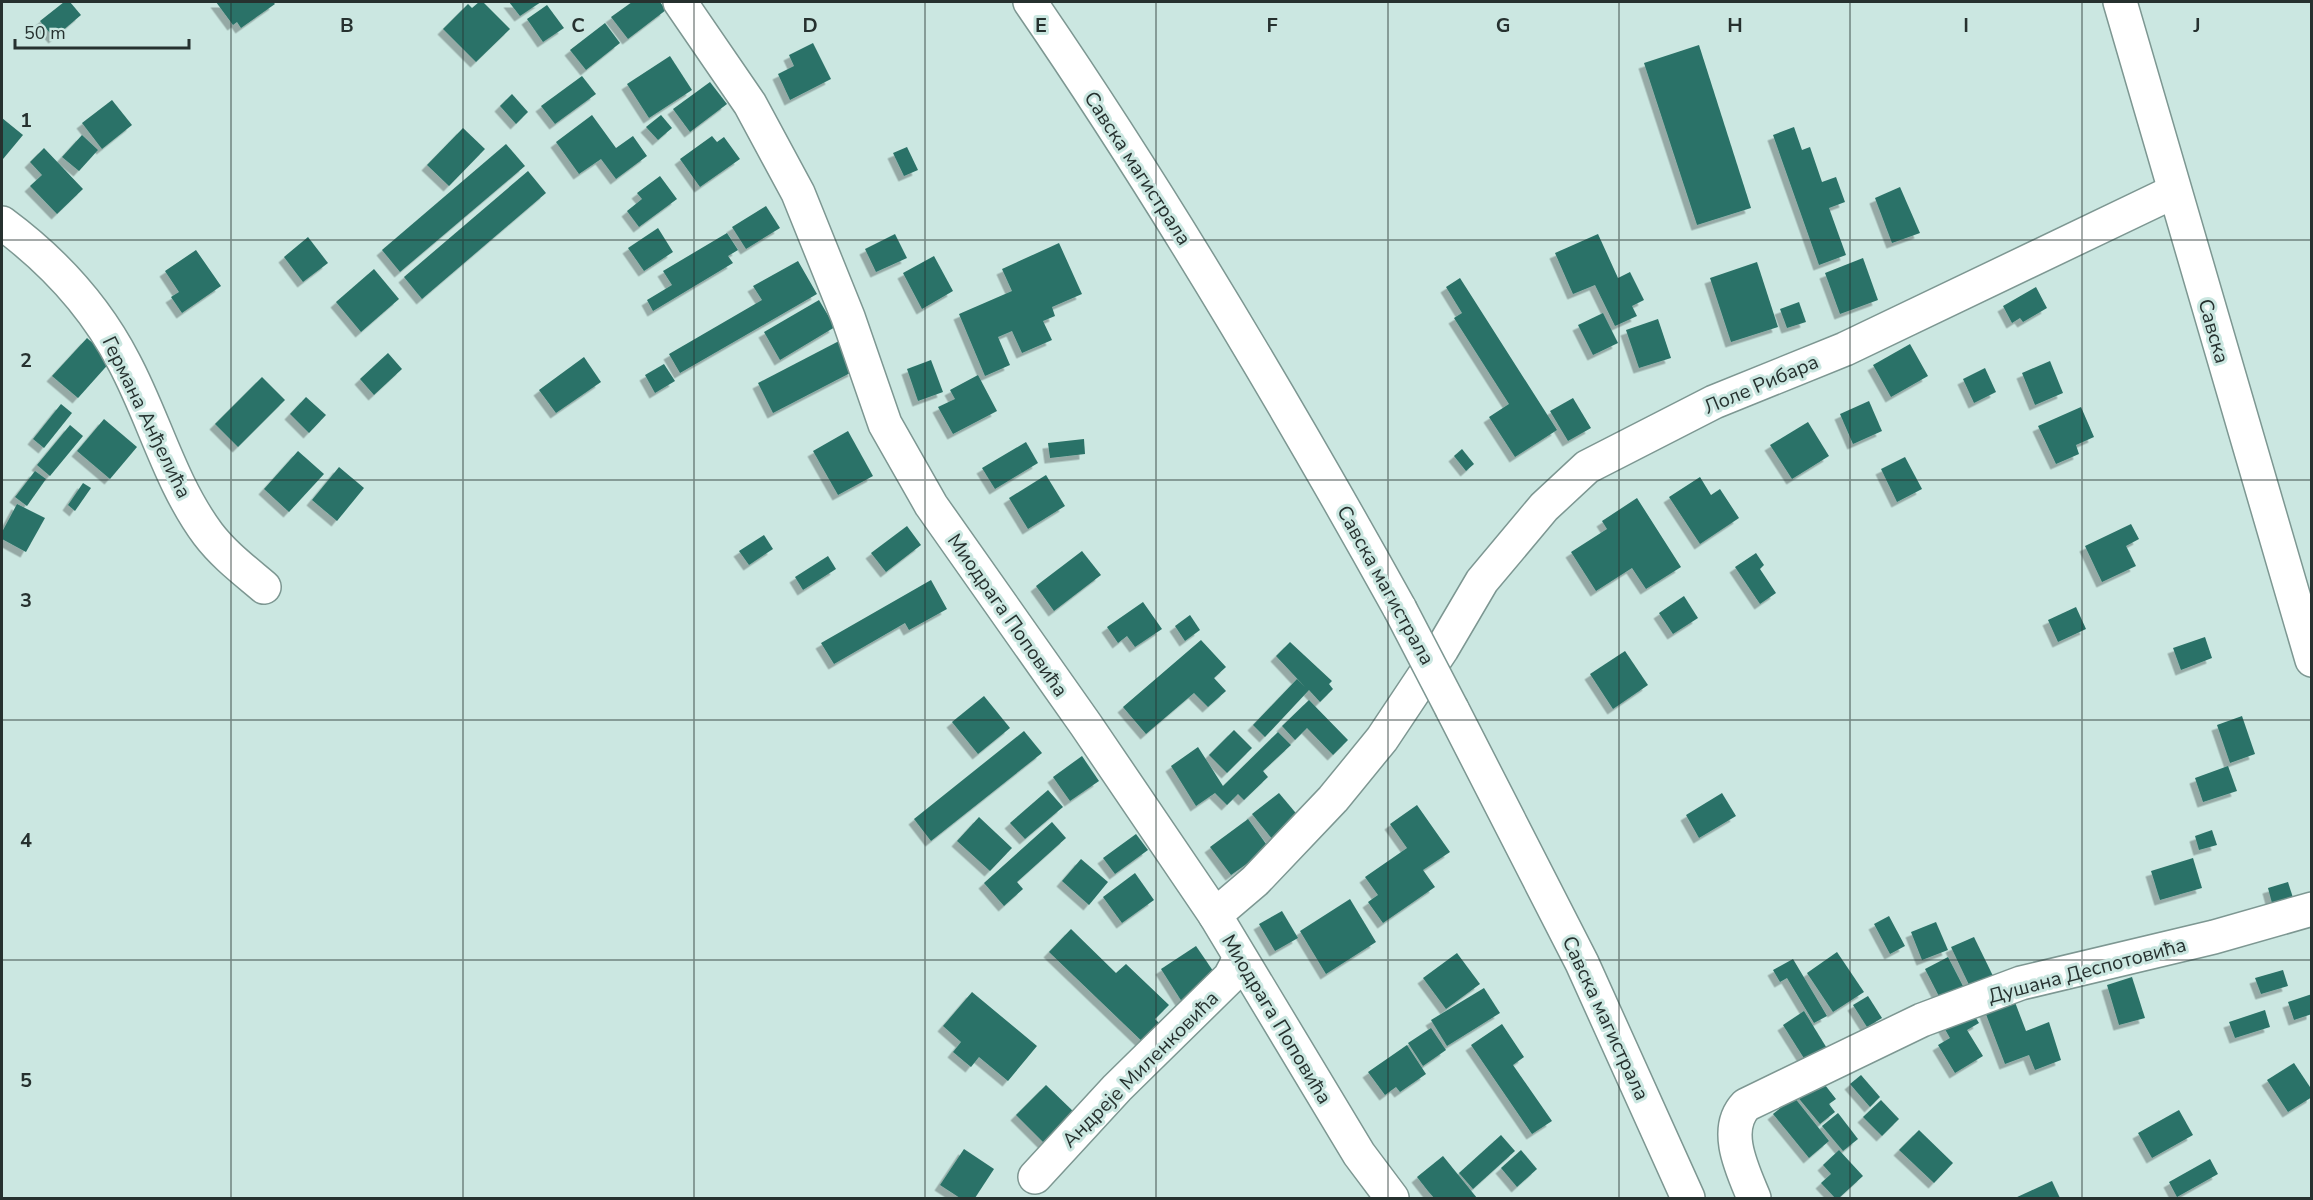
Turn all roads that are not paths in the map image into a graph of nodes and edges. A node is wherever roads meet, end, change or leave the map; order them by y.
1 (680, 2) edge
2 (1030, 2) edge
3 (2120, 2) edge
4 (2173, 192) junction
5 (2, 223) edge
6 (264, 587) dead end
7 (2312, 660) edge
8 (2312, 909) edge
9 (1215, 915) junction
10 (1240, 958) junction
11 (1035, 1176) dead end
12 (1392, 1198) edge
13 (1688, 1198) edge
14 (1754, 1198) edge

1 - 9 street, Миодрага Поповића
2 - 13 street, Савска магистрала, bridge
3 - 4 street, Савска
4 - 7 street, Савска
4 - 9 street, Лоле Рибара
5 - 6 street, Германа Анђелића
8 - 14 street, Душана Деспотовића
9 - 10 street, Миодрага Поповића
10 - 11 street, Андреје Миленковића
10 - 12 street, Миодрага Поповића

